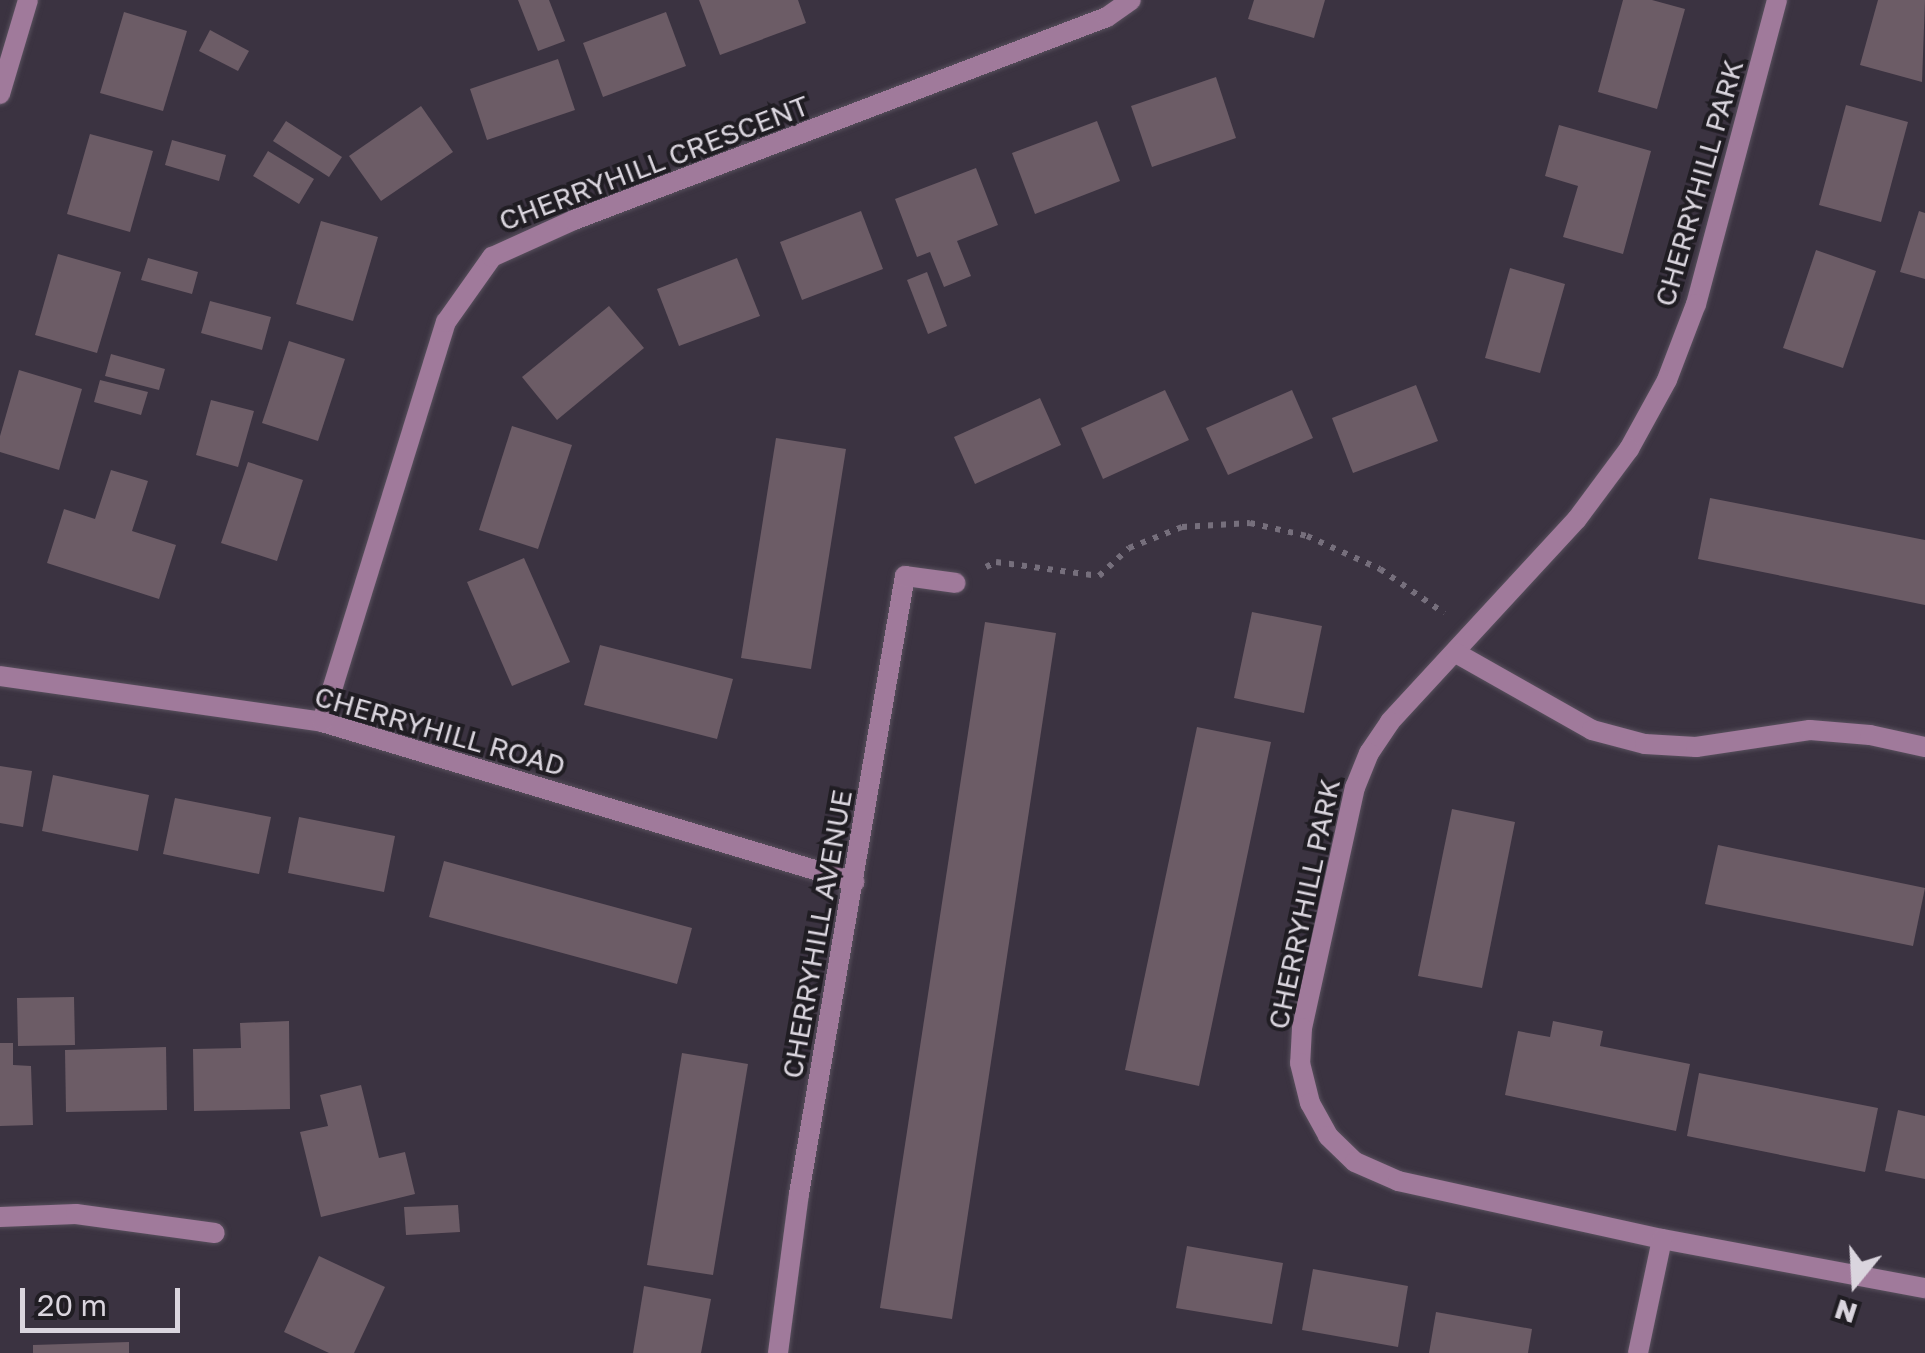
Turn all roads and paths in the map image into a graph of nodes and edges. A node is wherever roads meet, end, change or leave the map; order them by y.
1 (28, 0) edge
2 (1131, 0) edge
3 (1778, 0) edge
4 (0, 94) edge
5 (996, 562) dead end
6 (956, 583) dead end
7 (1474, 634) junction
8 (1456, 653) junction
9 (0, 676) edge
10 (322, 722) junction
11 (1925, 747) edge
12 (855, 882) junction
13 (0, 1217) edge
14 (214, 1233) dead end
15 (1662, 1239) junction
16 (1925, 1288) edge
17 (778, 1353) edge
18 (1638, 1353) edge

1 - 4 street
2 - 10 street, CHERRYHILL CRESCENT
3 - 7 street, CHERRYHILL PARK
5 - 7 path
6 - 12 street, CHERRYHILL AVENUE
7 - 8 street, CHERRYHILL PARK
8 - 11 street
8 - 15 street, CHERRYHILL PARK
9 - 10 street, CHERRYHILL ROAD
10 - 12 street, CHERRYHILL ROAD
12 - 17 street, CHERRYHILL AVENUE
13 - 14 street
15 - 16 street, CHERRYHILL PARK
15 - 18 street

